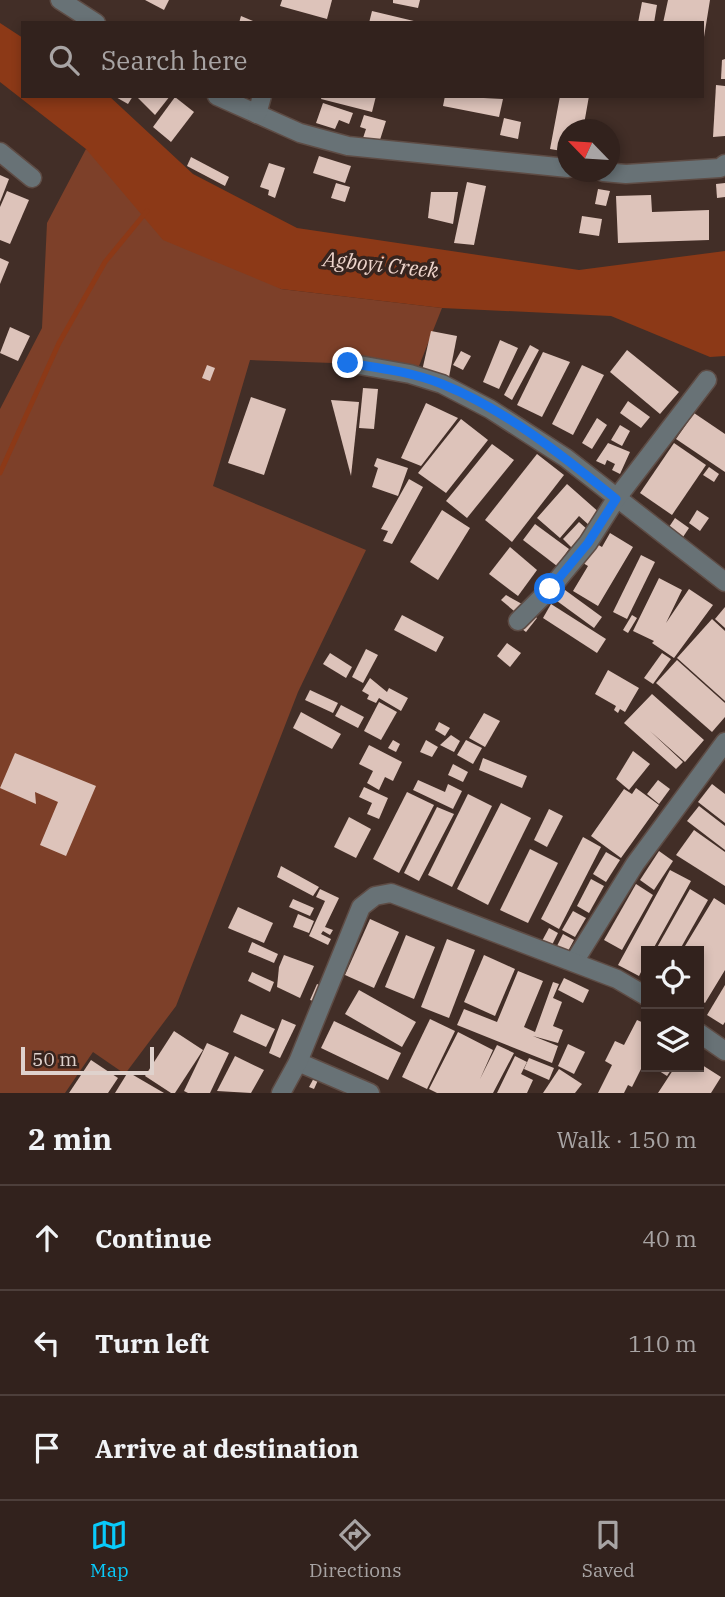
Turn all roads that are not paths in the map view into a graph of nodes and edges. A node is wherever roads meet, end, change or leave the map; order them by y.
1 (60, 0) edge
2 (93, 21) edge
3 (226, 98) edge
4 (259, 105) edge
5 (0, 152) edge
6 (725, 164) edge
7 (557, 167) edge
8 (620, 173) edge
9 (32, 178) dead end
10 (348, 363) dead end
11 (706, 380) dead end
12 (616, 499) junction
13 (725, 582) edge
14 (518, 621) dead end
15 (725, 742) edge
16 (574, 962) junction
17 (641, 993) edge
18 (704, 1037) edge
19 (725, 1052) edge
20 (298, 1062) junction
21 (281, 1093) edge
22 (370, 1093) edge

1 - 2 street
3 - 4 street
4 - 7 street
5 - 9 street
6 - 8 street
10 - 12 street
11 - 12 street
12 - 13 street
12 - 14 street
15 - 16 street
16 - 17 street
16 - 20 street
18 - 19 street
20 - 21 street
20 - 22 street

